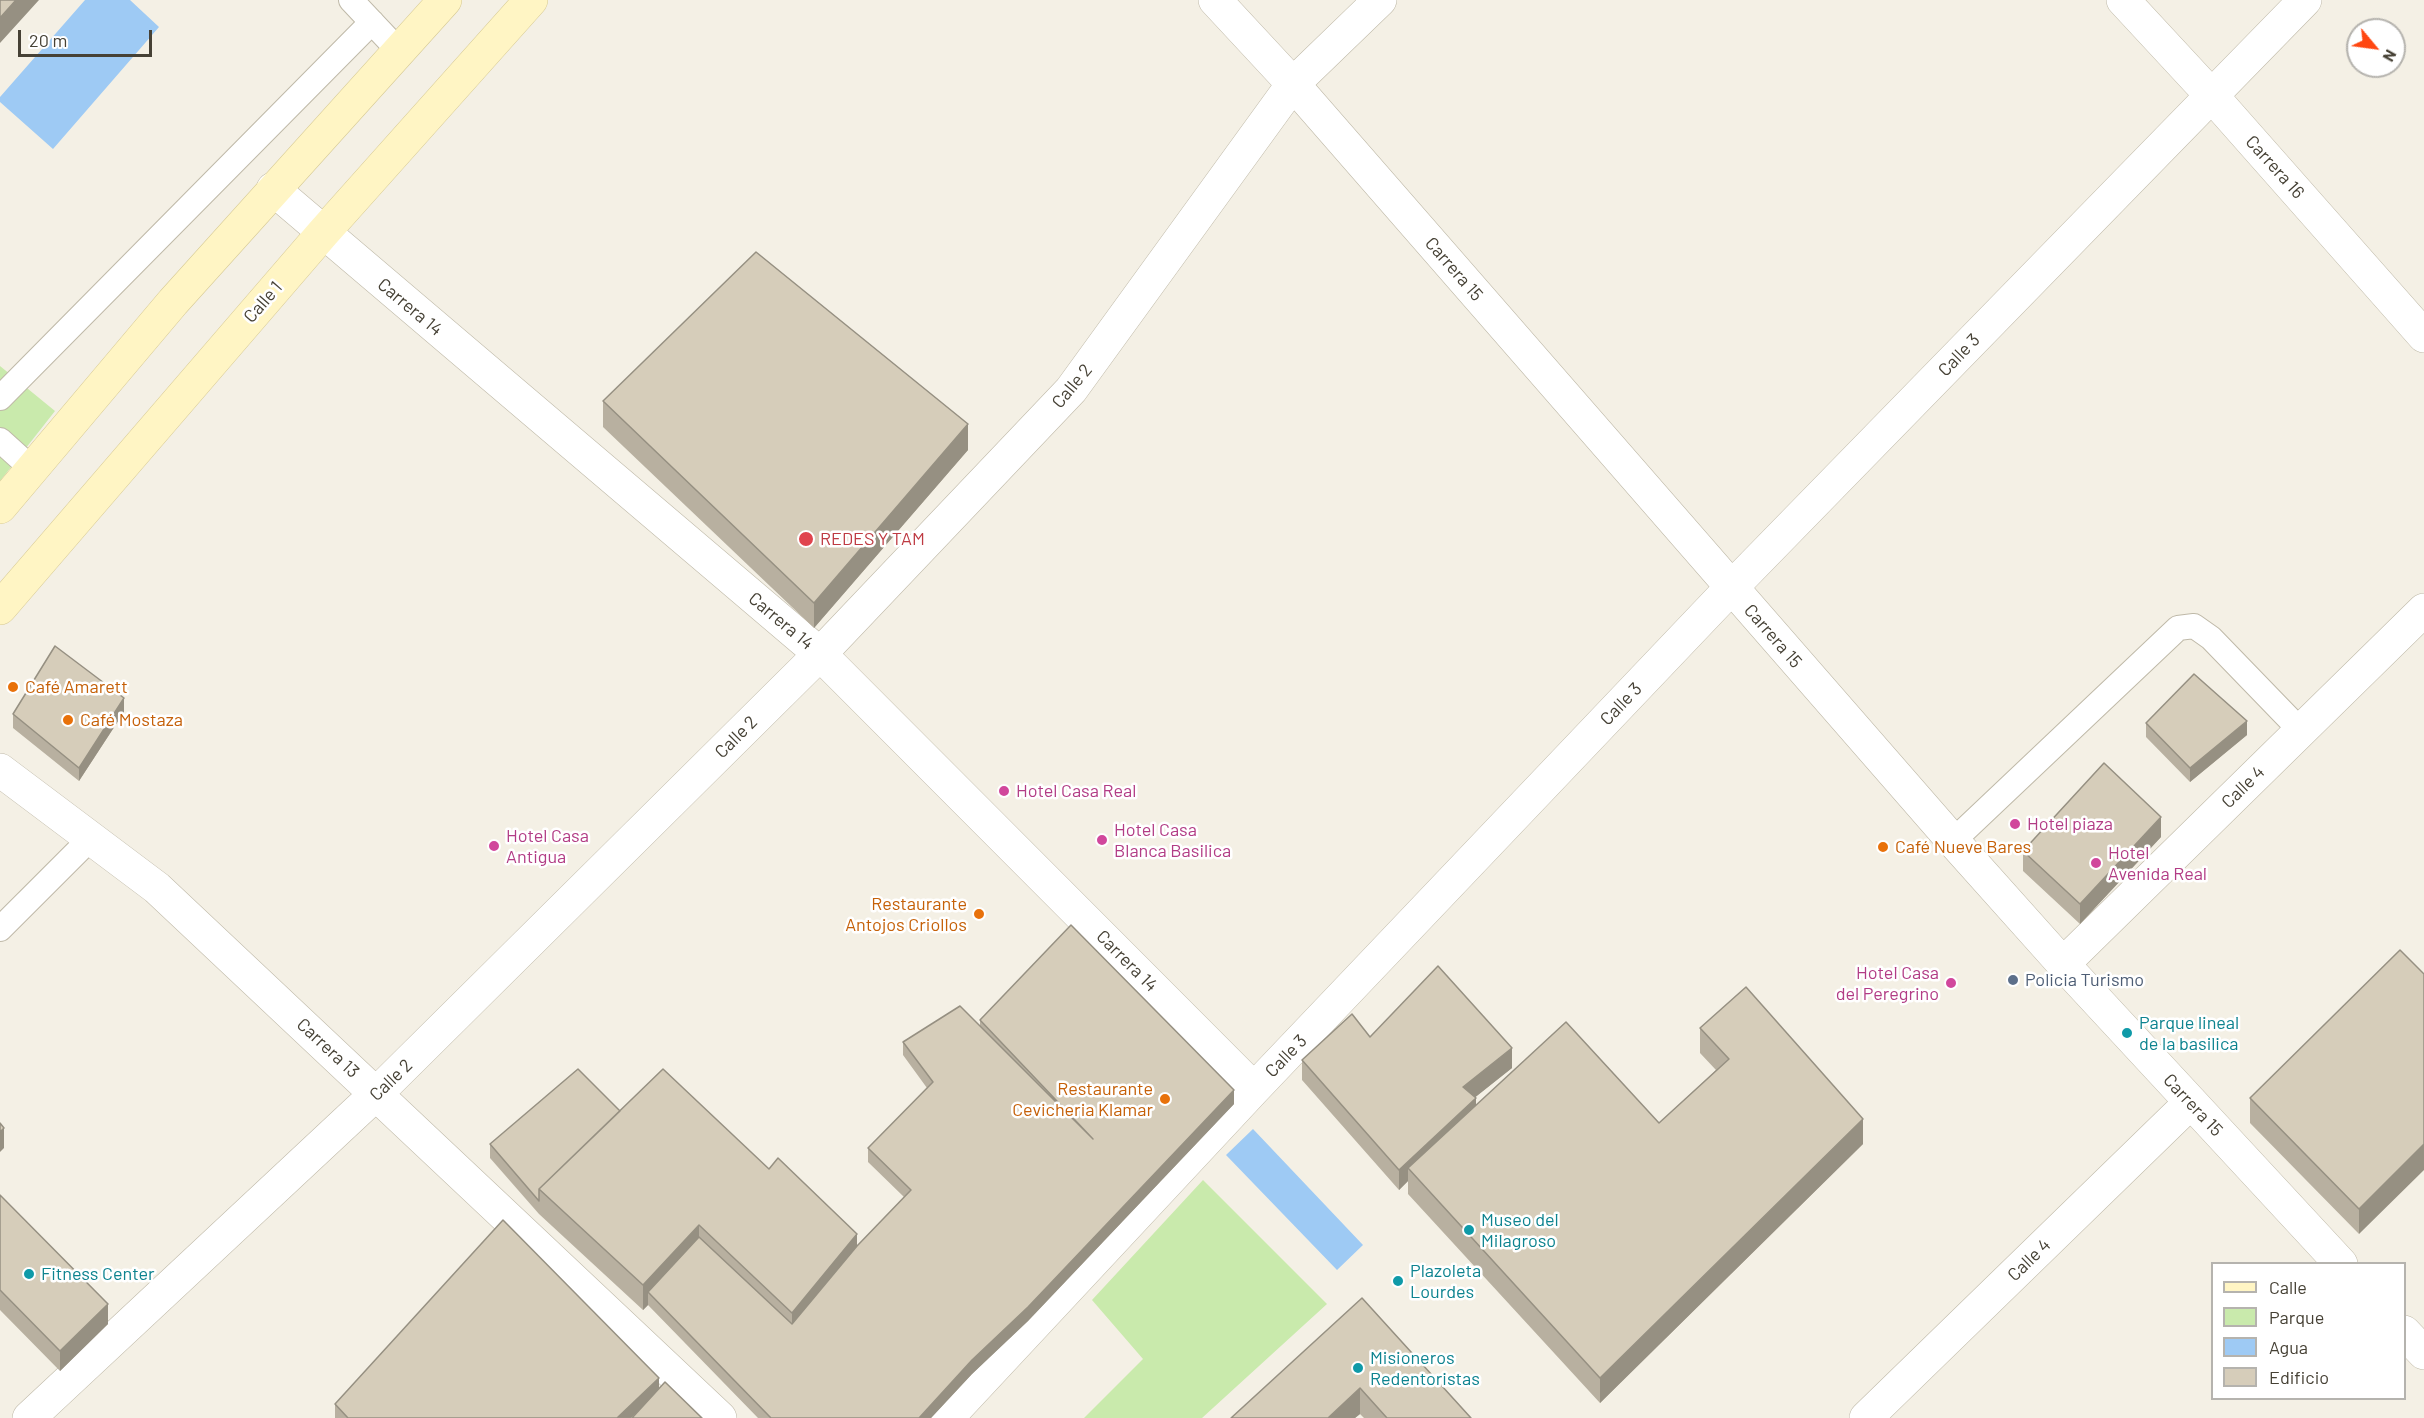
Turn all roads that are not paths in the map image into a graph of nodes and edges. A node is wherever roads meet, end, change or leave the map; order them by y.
1 (351, 0) edge
2 (445, 0) edge
3 (531, 0) edge
4 (1215, 0) edge
5 (1380, 0) edge
6 (2123, 0) edge
7 (2305, 0) edge
8 (372, 22) junction
9 (399, 51) junction
10 (1293, 84) junction
11 (2212, 96) junction
12 (273, 189) junction
13 (323, 233) junction
14 (2424, 336) edge
15 (0, 398) edge
16 (0, 440) edge
17 (32, 468) junction
18 (0, 507) edge
19 (1731, 588) junction
20 (0, 608) edge
21 (2424, 610) edge
22 (820, 654) junction
23 (2301, 731) junction
24 (0, 770) edge
25 (91, 838) junction
26 (1953, 841) junction
27 (0, 929) edge
28 (2062, 964) junction
29 (1254, 1089) junction
30 (377, 1094) junction
31 (2190, 1102) junction
32 (2340, 1262) edge
33 (2406, 1334) edge
34 (2424, 1353) edge
35 (29, 1418) edge
36 (720, 1418) edge
37 (947, 1418) edge
38 (1866, 1418) edge

1 - 8 lane
2 - 9 main road
3 - 13 main road, Calle 1
4 - 10 street, Carrera 15
5 - 10 street, Calle 2
6 - 11 street, Carrera 16
7 - 11 street, Calle 3
8 - 9 lane
8 - 15 lane
9 - 12 main road
10 - 19 street, Carrera 15
10 - 22 street, Calle 2
11 - 14 street, Carrera 16
11 - 19 street, Calle 3
12 - 13 street, Carrera 14
12 - 17 main road
13 - 20 main road, Calle 1
13 - 22 street, Carrera 14
16 - 17 lane
17 - 18 main road
19 - 26 street, Carrera 15
19 - 29 street, Calle 3
21 - 23 street, Calle 4
22 - 29 street, Carrera 14
22 - 30 street, Calle 2
23 - 26 lane
23 - 28 street, Calle 4
24 - 25 street, Carrera 13
25 - 27 lane
25 - 30 street, Carrera 13
26 - 28 street, Carrera 15
28 - 31 street, Carrera 15
29 - 37 street, Calle 3
30 - 35 street, Calle 2
30 - 36 street, Carrera 13
31 - 32 street, Carrera 15
31 - 38 street, Calle 4
33 - 34 street

